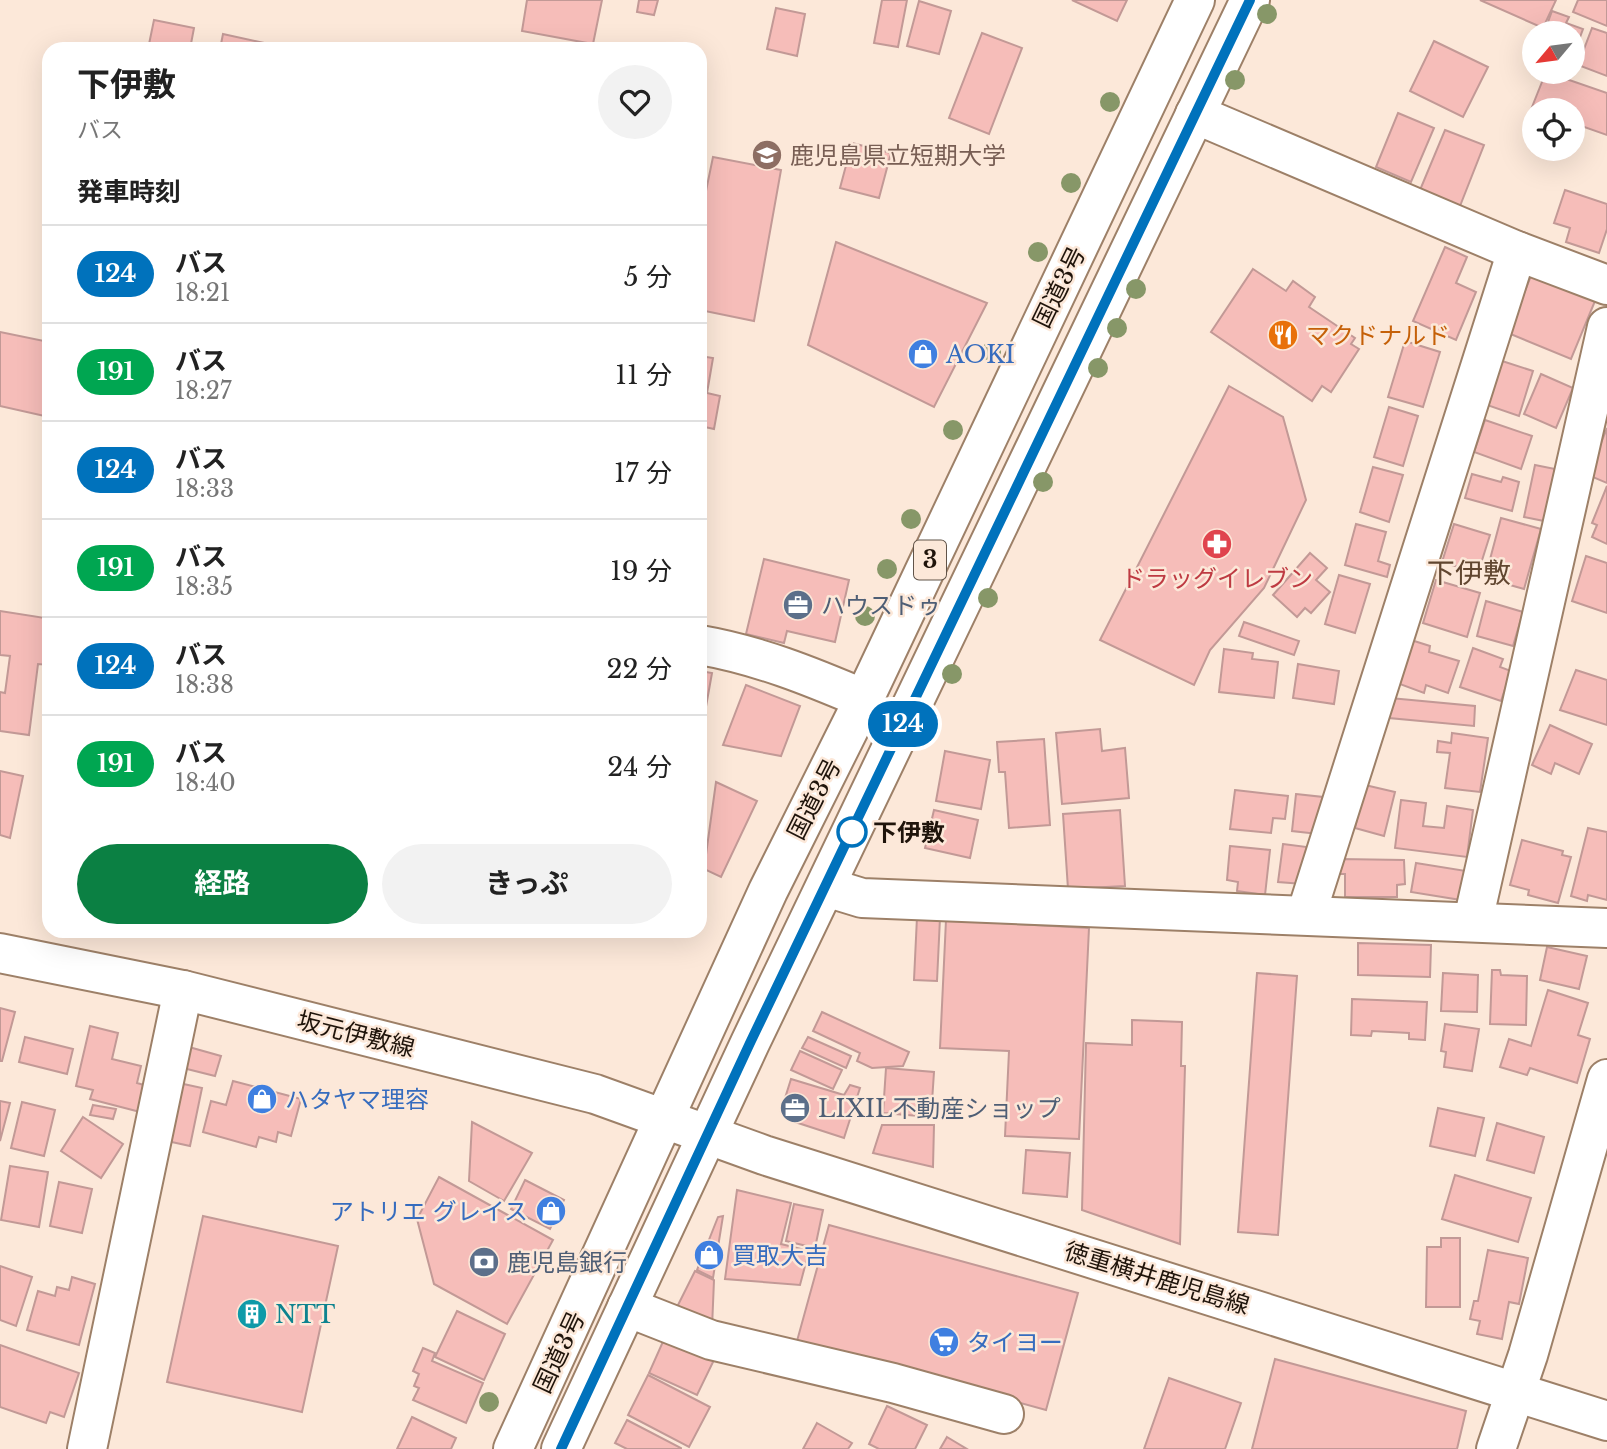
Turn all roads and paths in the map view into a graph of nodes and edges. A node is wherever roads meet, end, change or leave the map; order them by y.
1 (1195, 0) edge
2 (1250, 0) edge
3 (1195, 114) junction
4 (1517, 251) junction
5 (1607, 285) edge
6 (1607, 327) edge
7 (707, 646) edge
8 (864, 699) junction
9 (826, 887) junction
10 (1306, 915) junction
11 (1473, 922) junction
12 (1607, 928) edge
13 (0, 953) edge
14 (183, 990) junction
15 (1607, 1079) edge
16 (665, 1119) junction
17 (707, 1135) junction
18 (627, 1307) junction
19 (1516, 1391) junction
20 (1004, 1414) dead end
21 (1607, 1421) edge
22 (87, 1449) edge
23 (513, 1449) edge
24 (561, 1449) edge
25 (1496, 1449) edge

1 - 8 main road, 国道3号 / 3
2 - 3 main road, 国道3号 / 3
3 - 4 main road
3 - 9 main road, 国道3号 / 3
4 - 5 main road
4 - 10 main road
6 - 11 main road
7 - 8 main road
8 - 16 main road, 国道3号 / 3
9 - 10 main road
9 - 17 main road, 国道3号 / 3
10 - 11 main road
11 - 12 main road
13 - 14 main road, 坂元伊敷線
14 - 16 main road, 坂元伊敷線
14 - 22 main road
15 - 19 main road
16 - 17 main road, 坂元伊敷線
16 - 23 main road, 国道3号 / 3
17 - 18 main road, 国道3号 / 3
17 - 19 main road, 徳重横井鹿児島線
18 - 20 main road
18 - 24 main road, 国道3号 / 3
19 - 21 main road, 徳重横井鹿児島線
19 - 25 main road

